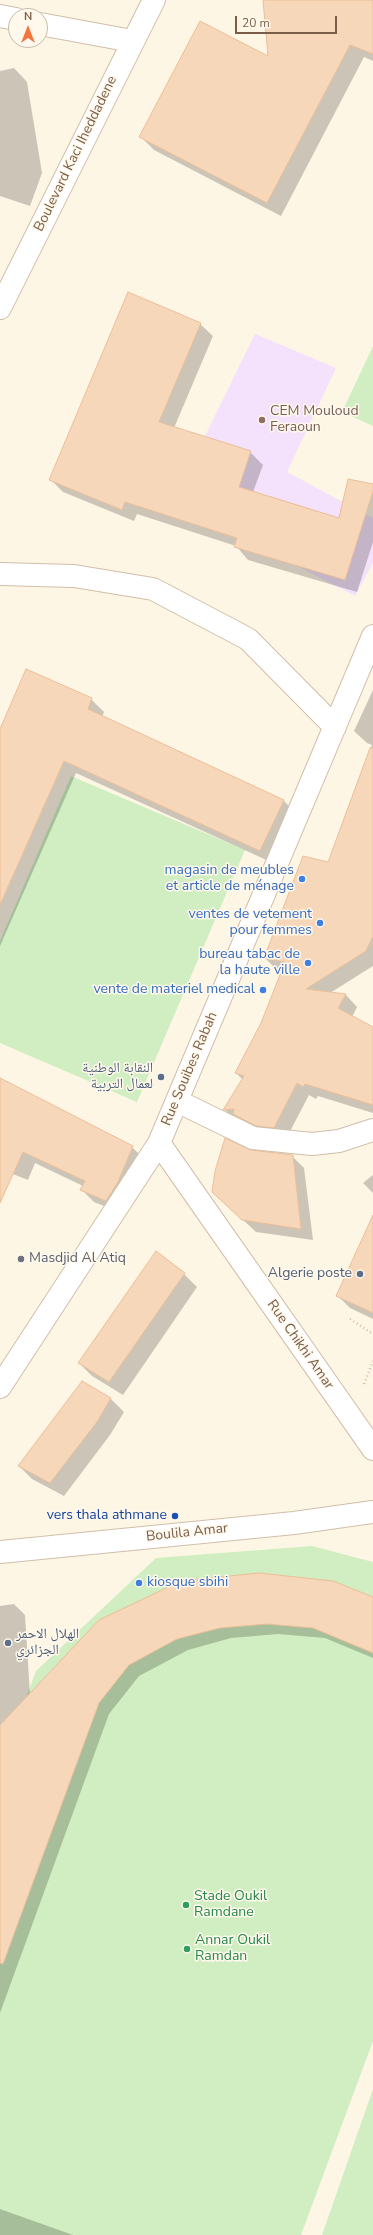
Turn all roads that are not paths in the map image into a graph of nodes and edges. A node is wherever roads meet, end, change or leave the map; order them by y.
1 (154, 0) edge
2 (48, 25) edge
3 (132, 41) junction
4 (0, 308) edge
5 (0, 574) edge
6 (373, 636) edge
7 (335, 727) junction
8 (177, 1101) junction
9 (373, 1130) edge
10 (159, 1143) junction
11 (0, 1387) edge
12 (373, 1449) edge
13 (373, 1512) edge
14 (0, 1552) edge

1 - 3 street, Boulevard Kaci Iheddadene
2 - 3 street
3 - 4 street, Boulevard Kaci Iheddadene
5 - 7 street
6 - 7 street, Rue Souibes Rabah
7 - 8 street, Rue Souibes Rabah
8 - 9 street
8 - 10 street, Rue Souibes Rabah
10 - 11 street, Rue Souibes Rabah
10 - 12 street, Rue Chikhi Amar
13 - 14 street, Boulila Amar

